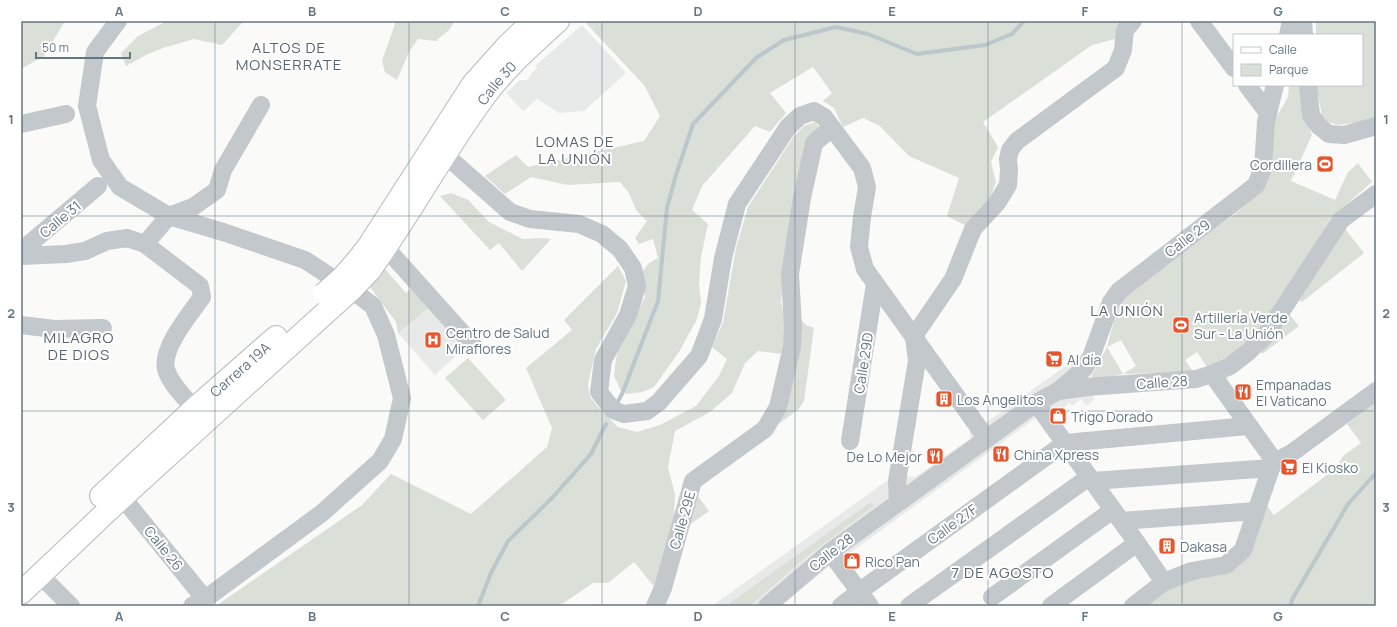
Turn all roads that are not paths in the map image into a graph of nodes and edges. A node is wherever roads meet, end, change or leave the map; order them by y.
1 (118, 21) edge
2 (532, 21) edge
3 (558, 21) edge
4 (1134, 21) edge
5 (1199, 21) edge
6 (1291, 21) edge
7 (1303, 21) edge
8 (1288, 34) edge
9 (1304, 34) edge
10 (1233, 67) edge
11 (1248, 86) edge
12 (1275, 86) edge
13 (1308, 86) edge
14 (261, 105) dead end
15 (1268, 113) junction
16 (66, 114) dead end
17 (21, 124) edge
18 (1376, 126) edge
19 (832, 128) junction
20 (439, 150) junction
21 (98, 186) dead end
22 (1376, 194) edge
23 (169, 216) junction
24 (145, 244) junction
25 (386, 248) junction
26 (21, 251) edge
27 (21, 256) edge
28 (363, 265) junction
29 (875, 284) junction
30 (308, 319) junction
31 (21, 325) edge
32 (103, 328) dead end
33 (914, 336) junction
34 (473, 345) dead end
35 (1084, 369) junction
36 (1212, 374) junction
37 (1087, 387) junction
38 (1058, 391) junction
39 (1376, 391) edge
40 (1036, 403) junction
41 (194, 409) junction
42 (1248, 426) junction
43 (987, 439) junction
44 (850, 441) dead end
45 (1064, 442) junction
46 (1273, 465) junction
47 (1091, 479) junction
48 (122, 497) junction
49 (898, 502) junction
50 (1256, 511) junction
51 (1117, 516) junction
52 (1137, 543) junction
53 (830, 552) junction
54 (30, 574) edge
55 (1164, 582) junction
56 (860, 591) junction
57 (21, 593) edge
58 (991, 601) edge
59 (199, 602) edge
60 (71, 606) edge
61 (656, 606) edge
62 (768, 606) edge
63 (841, 606) edge
64 (870, 606) edge
65 (909, 606) edge
66 (1051, 606) edge
67 (1133, 606) edge

1 - 23 street
2 - 20 main road, Calle 30
3 - 20 main road, Calle 30
4 - 33 street
5 - 10 street
6 - 8 street
7 - 9 street
11 - 15 street
12 - 15 street, Calle 29
13 - 18 street
14 - 23 street
15 - 35 street, Calle 29
16 - 17 street
19 - 20 street
19 - 29 street
19 - 61 street, Calle 29E
20 - 25 main road, Carrera 19A
20 - 28 main road, Carrera 19A
21 - 26 street, Calle 31
22 - 36 street, Calle 28
23 - 24 street
23 - 59 street
24 - 27 street
24 - 41 street
25 - 28 main road, Carrera 19A
25 - 34 street
28 - 30 main road, Carrera 19A, bridge
29 - 33 street
29 - 44 street, Calle 29D
30 - 41 main road, Carrera 19A
30 - 48 main road, Carrera 19A
31 - 32 street
33 - 43 street
33 - 49 street
35 - 37 street
35 - 38 street
36 - 37 street, Calle 28
36 - 42 street
37 - 38 street, Calle 28
38 - 40 street, Calle 28
39 - 46 street
40 - 43 street, Calle 28
40 - 45 street
41 - 54 main road, Carrera 19A
42 - 45 street
42 - 46 street
43 - 49 street, Calle 28
45 - 47 street
45 - 56 street, Calle 27F
46 - 47 street
46 - 50 street
47 - 51 street
47 - 65 street
48 - 54 main road, Carrera 19A
48 - 59 street, Calle 26
49 - 53 street, Calle 28
50 - 51 street
50 - 55 street
51 - 52 street
51 - 58 street
52 - 55 street
52 - 66 street
53 - 56 street
53 - 62 street, Calle 28
54 - 57 main road, Carrera 19A
54 - 60 street
55 - 67 street
56 - 63 street, Calle 27F
56 - 64 street

